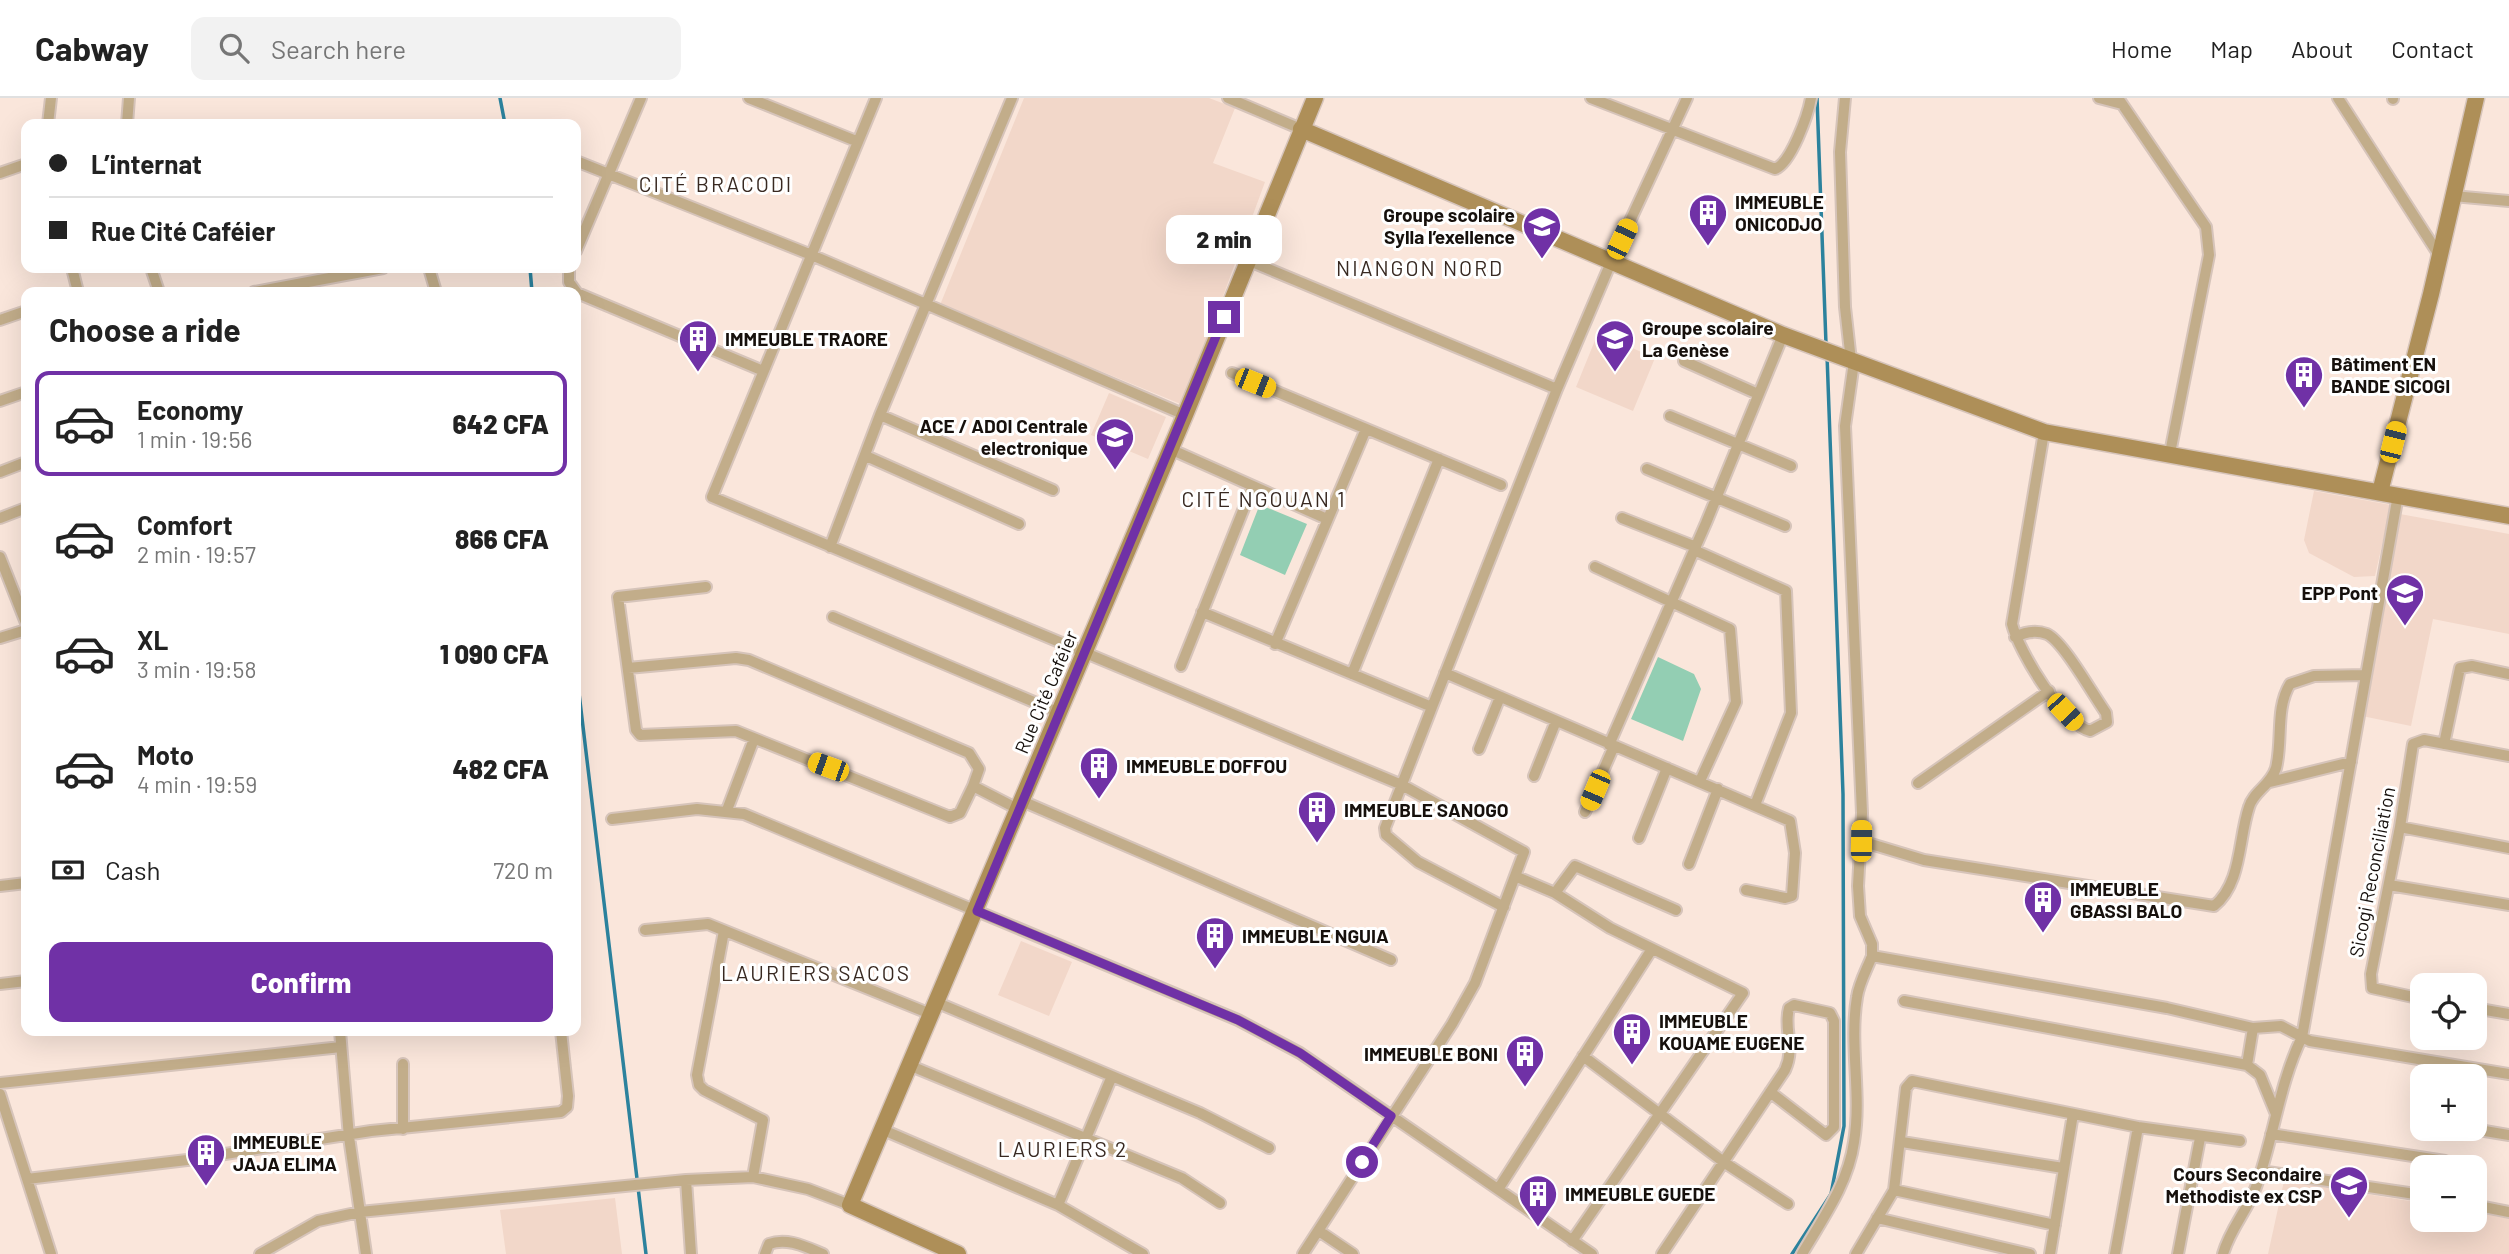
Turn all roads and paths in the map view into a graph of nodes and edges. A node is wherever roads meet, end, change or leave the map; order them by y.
1 (51, 98) edge
2 (129, 98) edge
3 (641, 98) edge
4 (749, 98) edge
5 (876, 98) edge
6 (1012, 98) edge
7 (1228, 98) edge
8 (1315, 98) edge
9 (1591, 98) edge
10 (1687, 98) edge
11 (1811, 98) edge
12 (1844, 98) edge
13 (2099, 98) edge
14 (2338, 98) edge
15 (2476, 98) edge
16 (2120, 101) edge
17 (49, 119) edge
18 (127, 119) edge
19 (1301, 129) junction
20 (1673, 130) junction
21 (856, 141) junction
22 (581, 163) edge
23 (21, 166) edge
24 (0, 173) edge
25 (608, 174) junction
26 (2453, 196) junction
27 (2509, 201) edge
28 (581, 239) edge
29 (809, 254) junction
30 (2439, 255) junction
31 (1247, 260) junction
32 (1612, 260) junction
33 (356, 273) edge
34 (281, 287) edge
35 (581, 295) edge
36 (926, 305) junction
37 (21, 313) edge
38 (0, 320) edge
39 (1783, 335) junction
40 (1684, 361) dead end
41 (1851, 361) junction
42 (761, 370) junction
43 (1232, 373) dead end
44 (1557, 389) junction
45 (21, 394) edge
46 (1759, 394) junction
47 (0, 401) edge
48 (880, 415) junction
49 (1185, 415) junction
50 (1670, 415) dead end
51 (1366, 429) junction
52 (2043, 432) junction
53 (1738, 443) junction
54 (1170, 449) junction
55 (2170, 453) junction
56 (866, 456) junction
57 (1438, 459) junction
58 (21, 465) edge
59 (1791, 467) dead end
60 (1647, 469) dead end
61 (0, 471) edge
62 (1502, 485) dead end
63 (1252, 488) junction
64 (1053, 490) dead end
65 (2380, 492) junction
66 (2398, 495) junction
67 (1717, 496) junction
68 (21, 510) edge
69 (2509, 516) edge
70 (0, 518) edge
71 (1622, 518) dead end
72 (1327, 519) junction
73 (1019, 524) dead end
74 (1785, 526) dead end
75 (830, 547) junction
76 (1695, 549) junction
77 (0, 557) edge
78 (1595, 567) dead end
79 (706, 587) dead end
80 (1672, 603) junction
81 (21, 610) edge
82 (1202, 612) junction
83 (834, 617) dead end
84 (21, 632) edge
85 (2015, 637) junction
86 (0, 638) edge
87 (1275, 644) junction
88 (1085, 653) junction
89 (1181, 666) dead end
90 (628, 667) junction
91 (1445, 673) junction
92 (1352, 674) junction
93 (2509, 674) edge
94 (2366, 675) junction
95 (2049, 691) junction
96 (1500, 696) junction
97 (1432, 708) junction
98 (1060, 713) junction
99 (1556, 721) junction
100 (754, 739) junction
101 (2444, 744) junction
102 (1611, 746) junction
103 (1479, 749) dead end
104 (2509, 756) edge
105 (2351, 762) junction
106 (1667, 768) junction
107 (1534, 776) dead end
108 (1700, 781) junction
109 (2270, 782) junction
110 (1919, 783) dead end
111 (1402, 785) junction
112 (973, 786) junction
113 (1718, 789) junction
114 (1020, 805) junction
115 (1755, 805) junction
116 (727, 810) junction
117 (1585, 812) dead end
118 (612, 819) dead end
119 (2400, 827) junction
120 (1639, 838) dead end
121 (1861, 841) junction
122 (2509, 848) edge
123 (1689, 864) dead end
124 (1517, 877) junction
125 (21, 884) edge
126 (2389, 885) junction
127 (0, 886) edge
128 (1746, 890) dead end
129 (1555, 893) junction
130 (2509, 905) edge
131 (1504, 906) junction
132 (1676, 910) dead end
133 (977, 911) junction
134 (645, 930) dead end
135 (724, 931) junction
136 (1652, 948) junction
137 (1872, 957) junction
138 (1391, 960) dead end
139 (21, 982) edge
140 (0, 984) edge
141 (2410, 996) edge
142 (1904, 1001) dead end
143 (935, 1009) junction
144 (2487, 1010) edge
145 (2509, 1013) edge
146 (2253, 1028) junction
147 (340, 1036) edge
148 (562, 1036) edge
149 (2302, 1037) junction
150 (341, 1047) junction
151 (1583, 1056) junction
152 (403, 1064) dead end
153 (911, 1066) junction
154 (2247, 1066) junction
155 (2509, 1074) edge
156 (1112, 1076) junction
157 (0, 1083) edge
158 (1770, 1092) junction
159 (0, 1094) edge
160 (1661, 1114) junction
161 (2073, 1114) junction
162 (2276, 1114) junction
163 (1391, 1116) junction
164 (4, 1121) edge
165 (2138, 1127) junction
166 (403, 1129) junction
167 (881, 1129) junction
168 (2487, 1131) edge
169 (2271, 1134) junction
170 (2509, 1135) edge
171 (349, 1137) junction
172 (2200, 1138) junction
173 (1085, 1140) junction
174 (2240, 1141) dead end
175 (1902, 1142) junction
176 (1269, 1148) dead end
177 (2410, 1156) edge
178 (1726, 1163) junction
179 (2063, 1168) junction
180 (2261, 1171) junction
181 (754, 1177) junction
182 (27, 1179) junction
183 (686, 1180) junction
184 (1499, 1188) junction
185 (1894, 1189) junction
186 (2410, 1193) edge
187 (1220, 1203) dead end
188 (1788, 1204) dead end
189 (850, 1205) junction
190 (1058, 1205) junction
191 (2487, 1208) edge
192 (360, 1212) junction
193 (2509, 1212) edge
194 (1877, 1218) junction
195 (2055, 1225) junction
196 (1319, 1231) junction
197 (1572, 1241) junction
198 (51, 1254) edge
199 (260, 1254) edge
200 (366, 1254) edge
201 (691, 1254) edge
202 (765, 1254) edge
203 (823, 1254) edge
204 (958, 1254) edge
205 (1143, 1254) edge
206 (1303, 1254) edge
207 (1353, 1254) edge
208 (1592, 1254) edge
209 (1662, 1254) edge
210 (1802, 1254) edge
211 (1856, 1254) edge
212 (2030, 1254) edge
213 (2050, 1254) edge
214 (2115, 1254) edge
215 (2178, 1254) edge
216 (2223, 1254) edge

1 - 17 street
2 - 18 street
3 - 25 street
4 - 21 street
5 - 21 street
6 - 36 street
7 - 19 street
8 - 19 street, Rue Cité Caféier
9 - 20 street
10 - 20 street
11 - 20 street
12 - 41 street
13 - 16 street
14 - 30 street
15 - 26 street
16 - 55 street
19 - 31 street, Rue Cité Caféier
19 - 32 street
20 - 32 street
21 - 29 street
22 - 25 street
23 - 24 street
25 - 28 street
25 - 29 street
26 - 27 street
26 - 30 street
29 - 36 street
29 - 42 street
30 - 65 street
31 - 44 street
31 - 49 street, Rue Cité Caféier
32 - 39 street
32 - 44 street
33 - 34 street
35 - 42 street
36 - 48 street
36 - 49 street
37 - 38 street
39 - 41 street
39 - 46 street
40 - 46 street
41 - 52 street
41 - 121 street
42 - 75 street
43 - 51 street
44 - 91 street
45 - 47 street
46 - 53 street
48 - 56 street
48 - 64 street
49 - 54 street, Rue Cité Caféier
50 - 53 street
51 - 57 street
51 - 72 street
52 - 55 street
52 - 85 street
53 - 59 street
53 - 67 street
54 - 63 street
54 - 88 street, Rue Cité Caféier
55 - 65 street
56 - 73 street
56 - 75 street
57 - 62 street
57 - 92 street
58 - 61 street
60 - 67 street
63 - 72 street
63 - 82 street
65 - 66 street
66 - 69 street
66 - 94 street
67 - 74 street
67 - 76 street
68 - 70 street
71 - 76 street
72 - 87 street
75 - 88 street
76 - 80 street
76 - 115 street
77 - 81 street
78 - 80 street
79 - 90 street
80 - 102 street
80 - 108 street
82 - 87 street
82 - 89 street
83 - 98 street
84 - 86 street
85 - 95 street
85 - 95 street
87 - 92 street
88 - 98 street, Rue Cité Caféier
88 - 111 street
90 - 100 street
90 - 112 street
91 - 96 street
91 - 97 street
92 - 97 street
93 - 101 street
94 - 105 street
94 - 109 street
95 - 110 street
96 - 99 street
96 - 103 street
97 - 111 street
98 - 114 street, Rue Cité Caféier
99 - 102 street
99 - 107 street
100 - 112 street
100 - 116 street
101 - 104 street, Sicogi Reconciliation
101 - 119 street, Sicogi Reconciliation
102 - 106 street
102 - 117 street
105 - 109 street
105 - 149 street
106 - 108 street
106 - 120 street
108 - 113 street
109 - 121 street
111 - 124 street
111 - 131 street
112 - 114 street
113 - 115 street
113 - 123 street
114 - 133 street, Rue Cité Caféier
114 - 138 street
115 - 128 street
116 - 118 street
116 - 133 street
119 - 122 street
119 - 126 street, Sicogi Reconciliation
121 - 137 street
124 - 129 street
124 - 131 street
125 - 127 street
126 - 130 street
126 - 141 street, Sicogi Reconciliation
129 - 132 street
129 - 136 street
131 - 163 street
133 - 143 street, Rue Cité Caféier
133 - 163 street
134 - 135 street
135 - 143 street
135 - 181 street
136 - 151 street
136 - 160 street
137 - 146 street
137 - 210 street
139 - 140 street
142 - 154 street
143 - 153 street, Rue Cité Caféier
143 - 156 street
144 - 145 street
146 - 149 street
146 - 154 street
147 - 150 street
148 - 166 street
149 - 155 street
149 - 162 street
150 - 157 street
150 - 171 street
151 - 160 street
151 - 184 street
152 - 166 street
153 - 167 street, Rue Cité Caféier
153 - 173 street
154 - 162 street
156 - 173 street
156 - 176 street
158 - 158 street
158 - 178 street
159 - 164 street
160 - 178 street
160 - 197 street
161 - 165 street
161 - 175 street
161 - 179 street
162 - 169 street
163 - 184 street
163 - 196 street
164 - 182 street
165 - 172 street
165 - 214 street
166 - 171 street
167 - 189 street, Rue Cité Caféier
167 - 190 street
168 - 170 street
169 - 177 street
169 - 180 street
171 - 182 street
171 - 192 street
172 - 174 street
172 - 215 street
173 - 187 street
173 - 190 street
175 - 179 street
175 - 185 street
178 - 188 street
178 - 209 street
179 - 195 street
180 - 186 street
180 - 216 street
181 - 183 street
181 - 189 street
182 - 198 street
183 - 192 street
183 - 201 street
184 - 197 street
185 - 194 street
185 - 195 street
189 - 204 street
190 - 205 street
191 - 193 street
192 - 199 street
192 - 200 street
194 - 211 street
194 - 212 street
195 - 213 street
196 - 206 street
196 - 207 street
197 - 208 street
202 - 203 street

